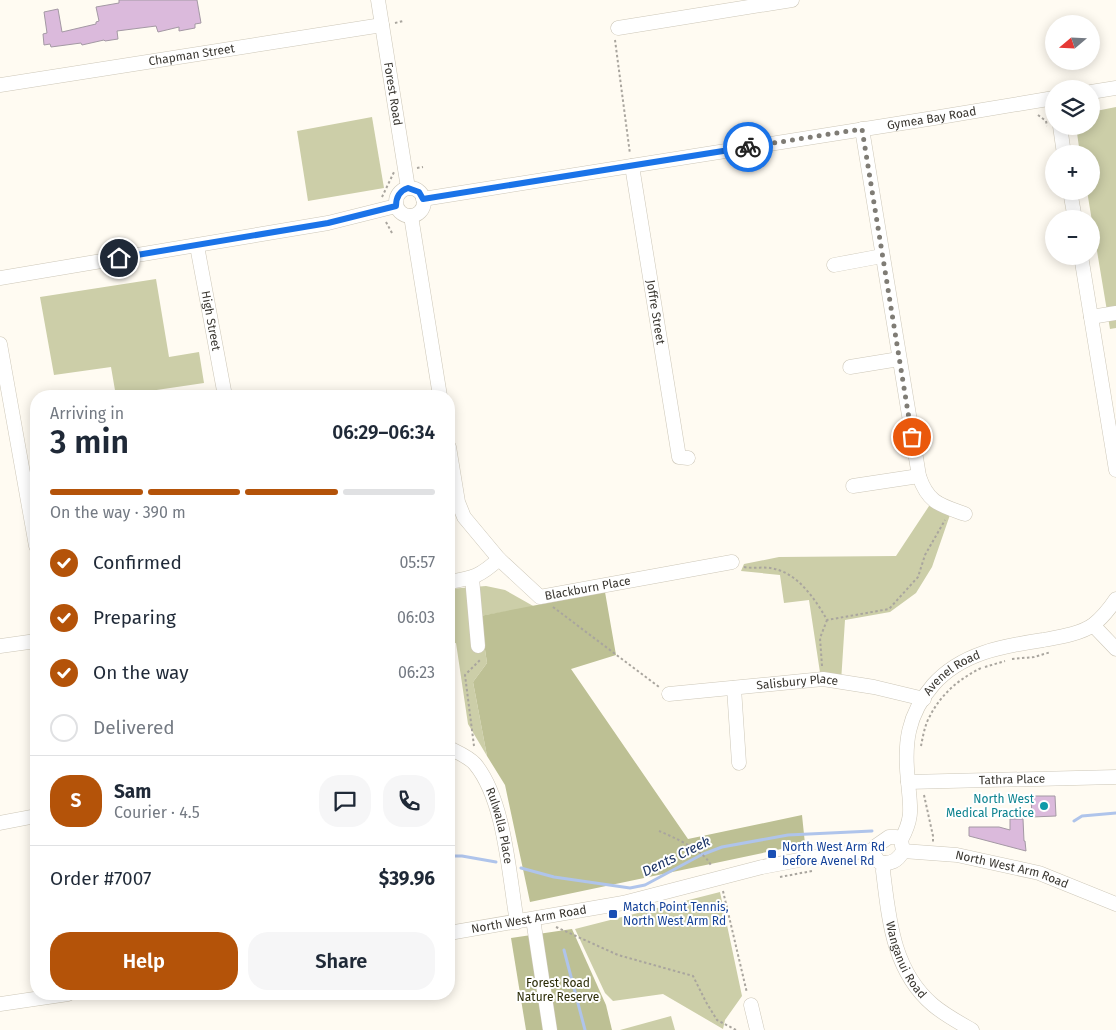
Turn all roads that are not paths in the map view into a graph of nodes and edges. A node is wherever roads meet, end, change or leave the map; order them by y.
1 (378, 0) edge
2 (792, 0) edge
3 (382, 25) junction
4 (618, 28) road end
5 (0, 85) edge
6 (1116, 88) edge
7 (1100, 91) edge
8 (1045, 100) edge
9 (862, 129) junction
10 (632, 166) junction
11 (408, 188) junction
12 (423, 199) junction
13 (396, 206) junction
14 (411, 216) junction
15 (197, 246) junction
16 (882, 256) junction
17 (834, 265) dead end
18 (1082, 265) edge
19 (0, 278) edge
20 (1116, 313) edge
21 (1091, 317) junction
22 (0, 344) edge
23 (899, 359) junction
24 (850, 367) dead end
25 (223, 390) edge
26 (439, 390) edge
27 (1112, 431) edge
28 (681, 461) dead end
29 (1116, 470) edge
30 (919, 476) junction
31 (455, 484) edge
32 (853, 486) dead end
33 (30, 512) edge
34 (965, 514) dead end
35 (499, 559) junction
36 (732, 562) road end
37 (472, 578) junction
38 (455, 581) edge
39 (1116, 599) edge
40 (1093, 625) junction
41 (30, 642) edge
42 (0, 646) edge
43 (478, 646) road end
44 (1116, 649) edge
45 (734, 688) junction
46 (669, 694) road end
47 (924, 698) junction
48 (455, 752) edge
49 (739, 763) dead end
50 (1116, 777) edge
51 (908, 782) junction
52 (30, 817) edge
53 (0, 823) edge
54 (902, 845) junction
55 (874, 850) junction
56 (884, 864) junction
57 (1116, 904) edge
58 (533, 919) junction
59 (517, 922) junction
60 (455, 932) edge
61 (30, 1000) edge
62 (0, 1004) edge
63 (751, 1005) dead end
64 (550, 1030) edge
65 (757, 1030) edge
66 (972, 1030) edge

1 - 3 street, Forest Road
2 - 4 street
3 - 5 street, Chapman Street
3 - 11 street, Forest Road
6 - 7 street
8 - 9 street, Gymea Bay Road
9 - 10 street, Gymea Bay Road
9 - 16 street
10 - 12 street, Gymea Bay Road
10 - 28 street, Joffre Street
11 - 12 street
11 - 13 street
12 - 14 street
13 - 14 street
13 - 15 street
14 - 26 street
15 - 19 street
15 - 25 street, High Street
16 - 17 street
16 - 23 street
18 - 21 street
20 - 21 street
21 - 27 street
22 - 33 street
23 - 24 street
23 - 30 street
27 - 29 street
30 - 32 street
30 - 34 street
31 - 35 street, Blackburn Place
35 - 36 street, Blackburn Place
35 - 37 street
37 - 38 street
37 - 43 street
39 - 40 street, Avenel Road
40 - 44 street
40 - 47 street, Avenel Road
41 - 42 street
45 - 46 street, Salisbury Place
45 - 47 street, Salisbury Place
45 - 49 street
47 - 51 street, Avenel Road
48 - 59 street, Rulwalla Place
50 - 51 street, Tathra Place
51 - 54 street, Avenel Road
52 - 53 street
54 - 55 street
54 - 56 street
54 - 57 street, North West Arm Road
55 - 56 street
55 - 58 street, North West Arm Road
56 - 66 street, Wanganui Road
58 - 59 street, North West Arm Road
58 - 64 street
59 - 60 street, North West Arm Road
61 - 62 street
63 - 65 street

